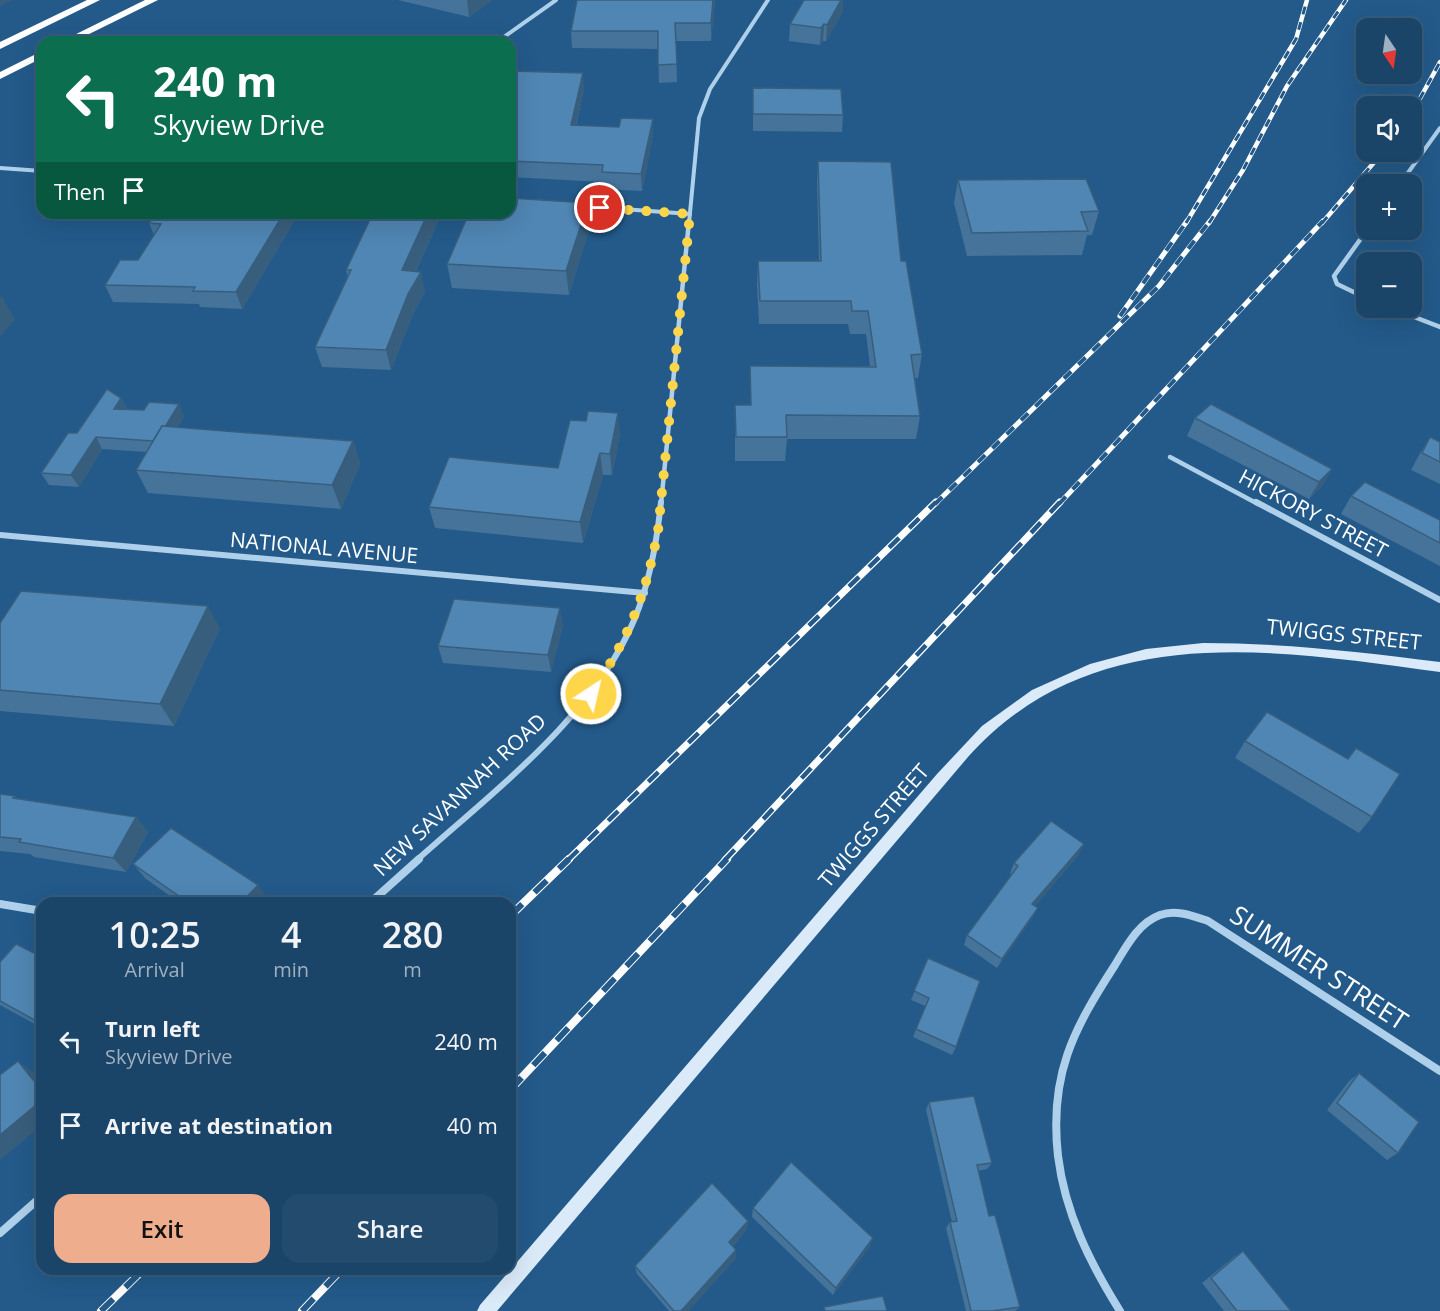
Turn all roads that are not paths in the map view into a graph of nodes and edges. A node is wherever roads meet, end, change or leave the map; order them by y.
1 (95, 0) edge
2 (153, 0) edge
3 (556, 0) edge
4 (768, 0) edge
5 (78, 36) edge
6 (505, 36) edge
7 (0, 46) edge
8 (36, 57) edge
9 (0, 76) edge
10 (1440, 128) edge
11 (1433, 141) junction
12 (1440, 143) edge
13 (0, 168) edge
14 (36, 171) edge
15 (1408, 174) edge
16 (578, 206) edge
17 (690, 214) junction
18 (1359, 240) edge
19 (1356, 293) edge
20 (1416, 318) edge
21 (1440, 327) edge
22 (1170, 457) dead end
23 (0, 536) edge
24 (645, 593) junction
25 (1440, 600) edge
26 (1440, 667) edge
27 (376, 897) edge
28 (0, 904) edge
29 (36, 910) edge
30 (1440, 1071) edge
31 (36, 1201) edge
32 (0, 1233) edge
33 (486, 1311) edge
34 (1120, 1311) edge

1 - 7 highway
2 - 5 highway
3 - 6 street
4 - 17 street, NEW SAVANNAH ROAD
8 - 9 highway
10 - 11 street
11 - 12 street
11 - 15 street
13 - 14 street
16 - 17 street
17 - 24 street, NEW SAVANNAH ROAD
18 - 19 street
20 - 21 street
22 - 25 street, HICKORY STREET
23 - 24 street, NATIONAL AVENUE
24 - 27 street, NEW SAVANNAH ROAD
26 - 33 main road, TWIGGS STREET
28 - 29 street
30 - 34 street, SUMMER STREET
31 - 32 street

